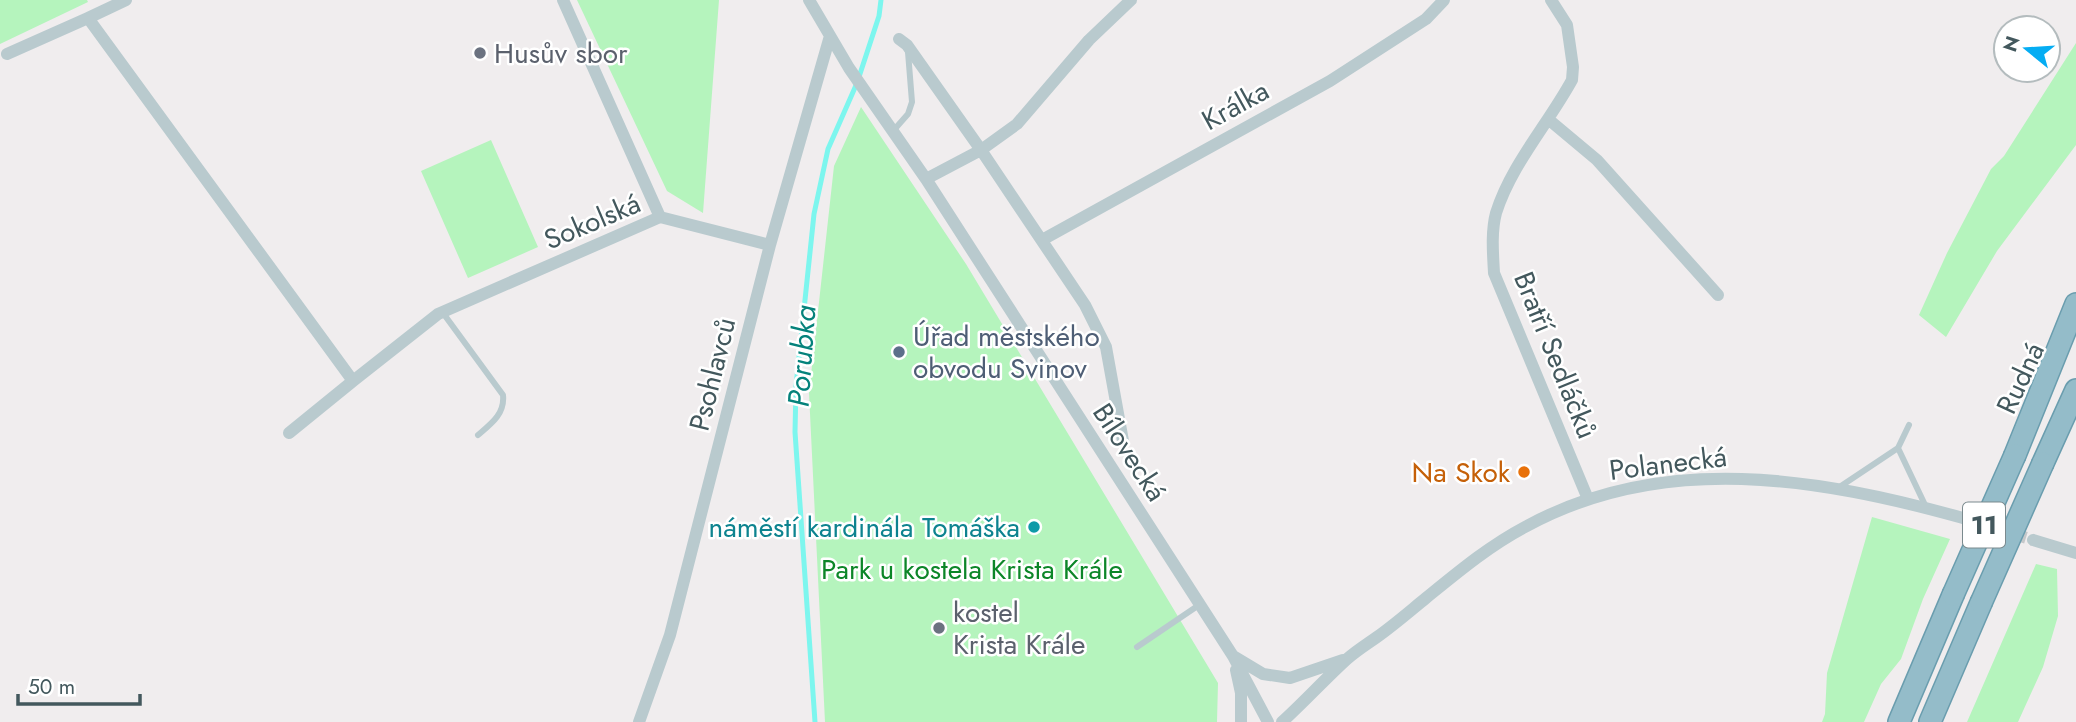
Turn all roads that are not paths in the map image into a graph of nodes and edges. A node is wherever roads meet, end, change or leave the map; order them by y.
1 (126, 0) edge
2 (563, 0) edge
3 (809, 0) edge
4 (1131, 0) edge
5 (1444, 0) edge
6 (1551, 0) edge
7 (88, 18) junction
8 (830, 36) junction
9 (903, 42) joint
10 (7, 54) dead end
11 (1548, 120) junction
12 (894, 131) junction
13 (981, 150) junction
14 (926, 180) junction
15 (660, 217) junction
16 (1042, 240) junction
17 (770, 245) junction
18 (1718, 295) dead end
19 (2076, 304) edge
20 (440, 313) junction
21 (2076, 325) edge
22 (353, 381) junction
23 (2076, 390) edge
24 (2076, 409) edge
25 (1909, 425) dead end
26 (289, 433) dead end
27 (478, 435) dead end
28 (1124, 441) dead end
29 (1898, 448) junction
30 (2015, 455) junction
31 (2043, 463) junction
32 (1838, 488) junction
33 (1588, 499) junction
34 (1926, 508) junction
35 (1964, 518) tunnel mouth
36 (2034, 540) tunnel mouth
37 (2076, 553) edge
38 (1199, 605) junction
39 (1137, 648) dead end
40 (1233, 656) junction
41 (1348, 658) junction
42 (639, 722) edge
43 (1241, 722) edge
44 (1268, 722) edge
45 (1282, 722) edge
46 (1899, 722) edge
47 (1930, 722) edge

1 - 7 street
2 - 15 street
3 - 8 street, Bílovecká
4 - 13 street
5 - 16 street, Králka
6 - 11 street, Bratří Sedláčků
7 - 10 street
7 - 22 street
8 - 12 street, Bílovecká
8 - 17 street, Psohlavců
9 - 12 lane
9 - 13 street
11 - 18 street
11 - 33 street, Bratří Sedláčků
12 - 14 street, Bílovecká
13 - 14 street
13 - 16 street
14 - 38 street, Bílovecká
15 - 17 street, Sokolská
15 - 20 street, Sokolská
16 - 28 street
17 - 42 street, Psohlavců
19 - 30 highway
20 - 22 street, Sokolská
20 - 27 lane
21 - 30 highway, Rudná / 11
22 - 26 street
23 - 31 highway, Rudná / 11
24 - 31 highway
25 - 29 lane
29 - 32 lane
29 - 34 lane
30 - 46 highway, 11, bridge
31 - 47 highway, 11, bridge
32 - 33 street, Polanecká
32 - 34 street, Polanecká
33 - 41 street, Polanecká
34 - 35 street, Polanecká
36 - 37 street
38 - 39 lane
38 - 40 street, Bílovecká
40 - 41 street
40 - 43 street
40 - 44 street, Bílovecká
41 - 45 street, Polanecká

